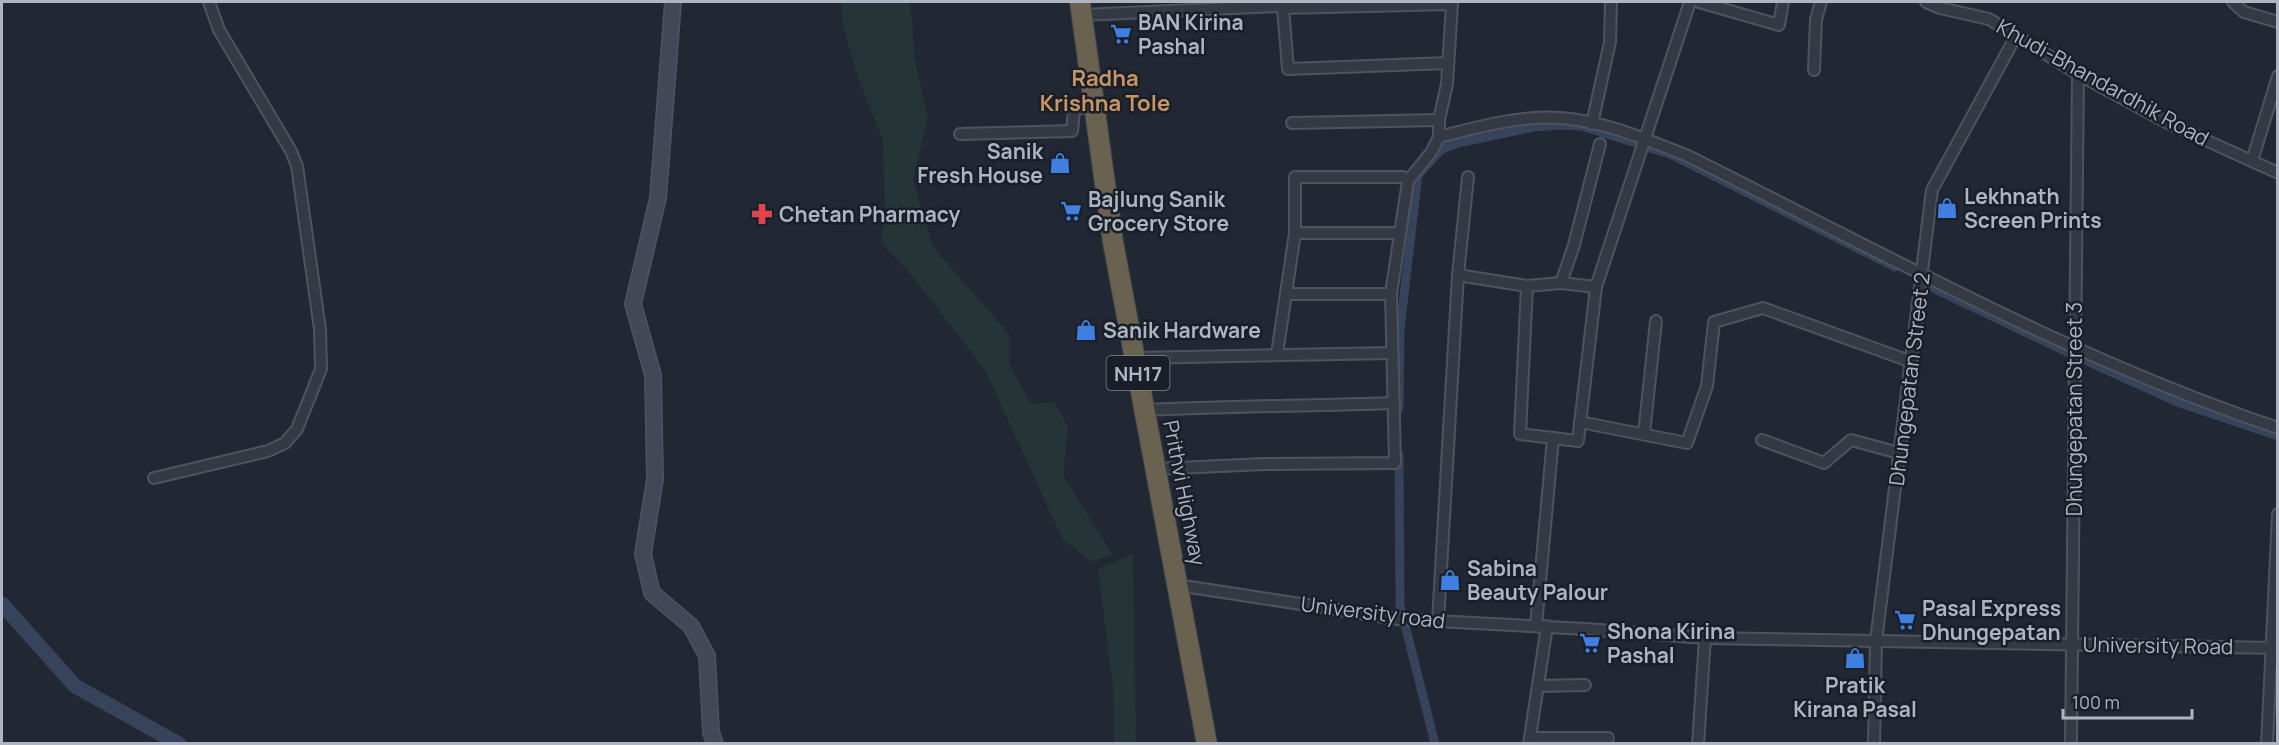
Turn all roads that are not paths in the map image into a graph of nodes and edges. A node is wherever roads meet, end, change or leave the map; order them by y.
1 (209, 2) edge
2 (673, 2) edge
3 (1611, 2) edge
4 (1690, 2) edge
5 (1699, 2) edge
6 (1783, 2) edge
7 (1821, 2) edge
8 (1926, 2) edge
9 (2233, 2) edge
10 (1081, 8) edge
11 (1283, 9) junction
12 (2277, 22) edge
13 (2016, 36) junction
14 (1448, 63) junction
15 (1814, 70) dead end
16 (2078, 74) junction
17 (2277, 76) edge
18 (1094, 105) junction
19 (1439, 120) junction
20 (1292, 123) dead end
21 (1592, 124) junction
22 (960, 134) dead end
23 (1439, 137) junction
24 (1643, 138) junction
25 (1600, 144) dead end
26 (2252, 161) junction
27 (2277, 173) edge
28 (1468, 177) dead end
29 (1408, 182) junction
30 (1295, 233) junction
31 (1400, 233) junction
32 (1923, 273) junction
33 (1458, 275) junction
34 (1561, 283) junction
35 (1527, 286) junction
36 (1596, 287) junction
37 (1286, 294) junction
38 (1391, 294) junction
39 (1656, 321) dead end
40 (2076, 348) junction
41 (1392, 353) junction
42 (1277, 354) junction
43 (1135, 358) junction
44 (1912, 362) junction
45 (1394, 403) junction
46 (1145, 410) junction
47 (1580, 422) junction
48 (2277, 428) edge
49 (1644, 434) junction
50 (1553, 438) junction
51 (1762, 440) dead end
52 (1899, 453) junction
53 (1155, 469) junction
54 (154, 478) dead end
55 (2277, 514) edge
56 (1178, 585) junction
57 (1438, 621) junction
58 (1542, 626) junction
59 (1570, 628) joint
60 (1705, 638) junction
61 (1876, 641) junction
62 (2073, 643) junction
63 (2274, 647) edge
64 (1585, 685) dead end
65 (1538, 687) junction
66 (1608, 738) dead end
67 (1529, 741) edge
68 (716, 744) edge
69 (1207, 744) edge
70 (1698, 744) edge
71 (1874, 744) edge
72 (2071, 744) edge
73 (2267, 744) edge

1 - 54 street
2 - 68 street
3 - 21 street
4 - 24 street
5 - 6 street
7 - 15 street
8 - 13 street, Khudi-Bhandardhik Road
9 - 12 street
10 - 11 street
10 - 18 highway, Prithvi Highway / NH17
11 - 14 street
11 - 14 street
13 - 16 street, Khudi-Bhandardhik Road
13 - 32 street, Dhungepatan Street 2
14 - 19 street
16 - 26 street, Khudi-Bhandardhik Road
16 - 40 street, Dhungepatan Street 3
17 - 26 street
18 - 22 street
18 - 43 highway, Prithvi Highway / NH17
19 - 20 street
19 - 23 street
21 - 23 street
21 - 24 street
23 - 29 street
24 - 32 street
24 - 36 street
25 - 34 street
26 - 27 street, Khudi-Bhandardhik Road
28 - 33 street
29 - 30 street
29 - 31 street
30 - 31 street
30 - 37 street
31 - 38 street
32 - 40 street
32 - 44 street, Dhungepatan Street 2
33 - 35 street
33 - 57 street
34 - 35 street
34 - 36 street
35 - 50 street
36 - 47 street
37 - 38 street
37 - 42 street
38 - 41 street
39 - 49 street
40 - 48 street
40 - 62 street, Dhungepatan Street 3
41 - 42 street
41 - 45 street
42 - 43 street
43 - 46 highway, Prithvi Highway / NH17
44 - 49 street
44 - 52 street, Dhungepatan Street 2
45 - 46 street
45 - 53 street
46 - 53 highway, Prithvi Highway / NH17
47 - 49 street
47 - 50 street
50 - 58 street
51 - 52 street
52 - 61 street, Dhungepatan Street 2
53 - 56 highway, Prithvi Highway / NH17
55 - 63 street
56 - 57 street, University road
56 - 69 highway, Prithvi Highway / NH17
57 - 58 street, University road
58 - 59 street, University road
58 - 65 street
59 - 60 street, University Road
60 - 61 street, University Road
60 - 70 street
61 - 62 street, University Road
61 - 71 street, Dhungepatan Street 2
62 - 63 street, University Road
62 - 72 street, Dhungepatan Street 3
63 - 73 street
64 - 65 street
65 - 67 street
66 - 67 street

